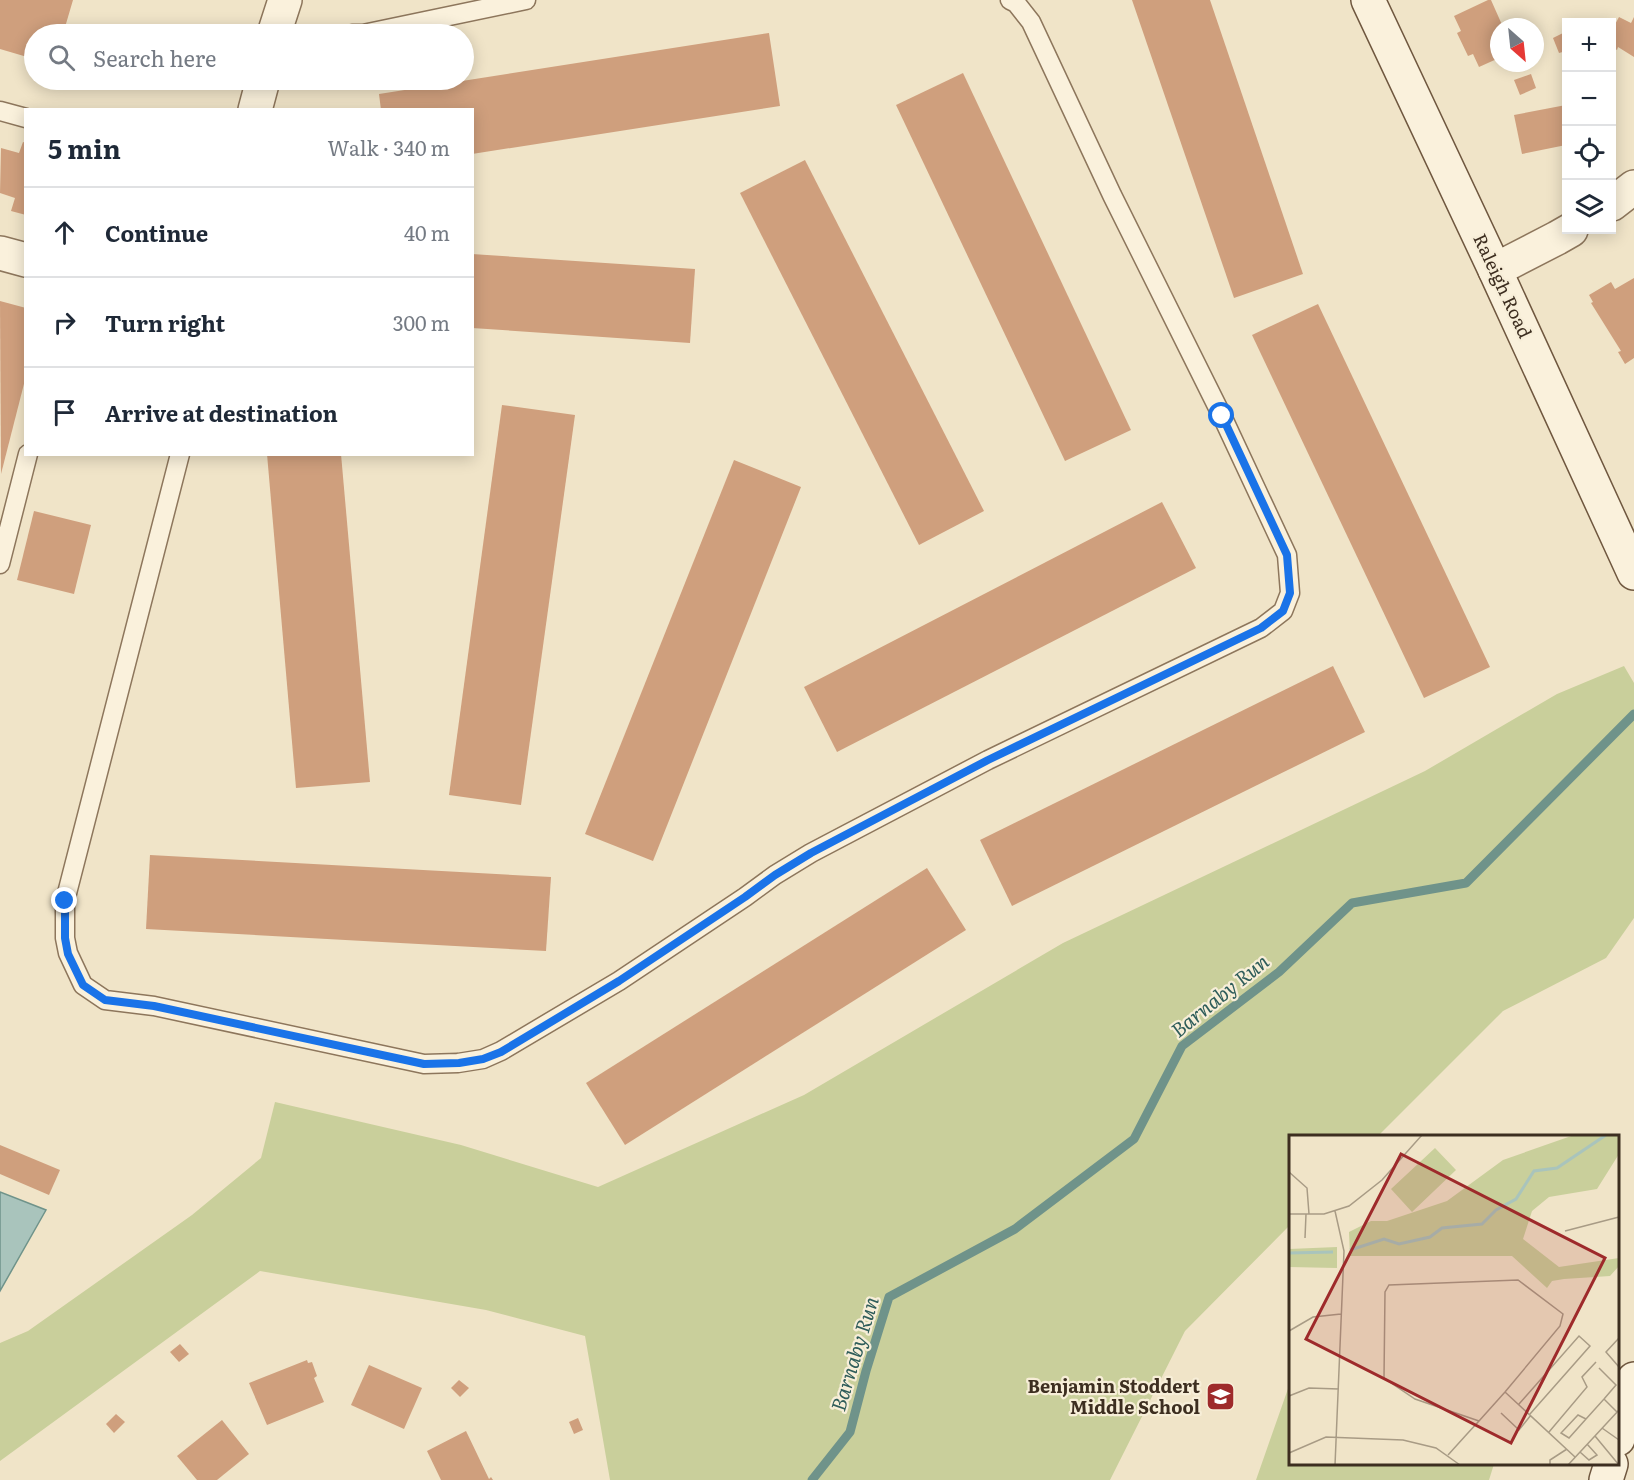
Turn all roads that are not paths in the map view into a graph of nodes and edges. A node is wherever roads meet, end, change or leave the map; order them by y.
1 (285, 0) edge
2 (526, 0) edge
3 (1010, 0) edge
4 (1368, 0) edge
5 (277, 24) edge
6 (411, 24) edge
7 (260, 90) edge
8 (255, 108) edge
9 (0, 111) edge
10 (24, 117) edge
11 (1634, 187) edge
12 (1616, 200) edge
13 (1564, 234) edge
14 (0, 254) edge
15 (24, 260) edge
16 (1495, 270) junction
17 (27, 456) edge
18 (179, 456) edge
19 (0, 564) edge
20 (1634, 573) edge
21 (1634, 1379) edge
22 (1619, 1432) edge
23 (1611, 1465) edge
24 (1606, 1480) edge

1 - 5 street
2 - 6 lane
3 - 18 lane
4 - 16 street, Raleigh Road
7 - 8 street
9 - 10 lane
11 - 12 street
13 - 16 street
14 - 15 street
16 - 20 street, Raleigh Road
17 - 19 lane
21 - 22 street
23 - 24 street

